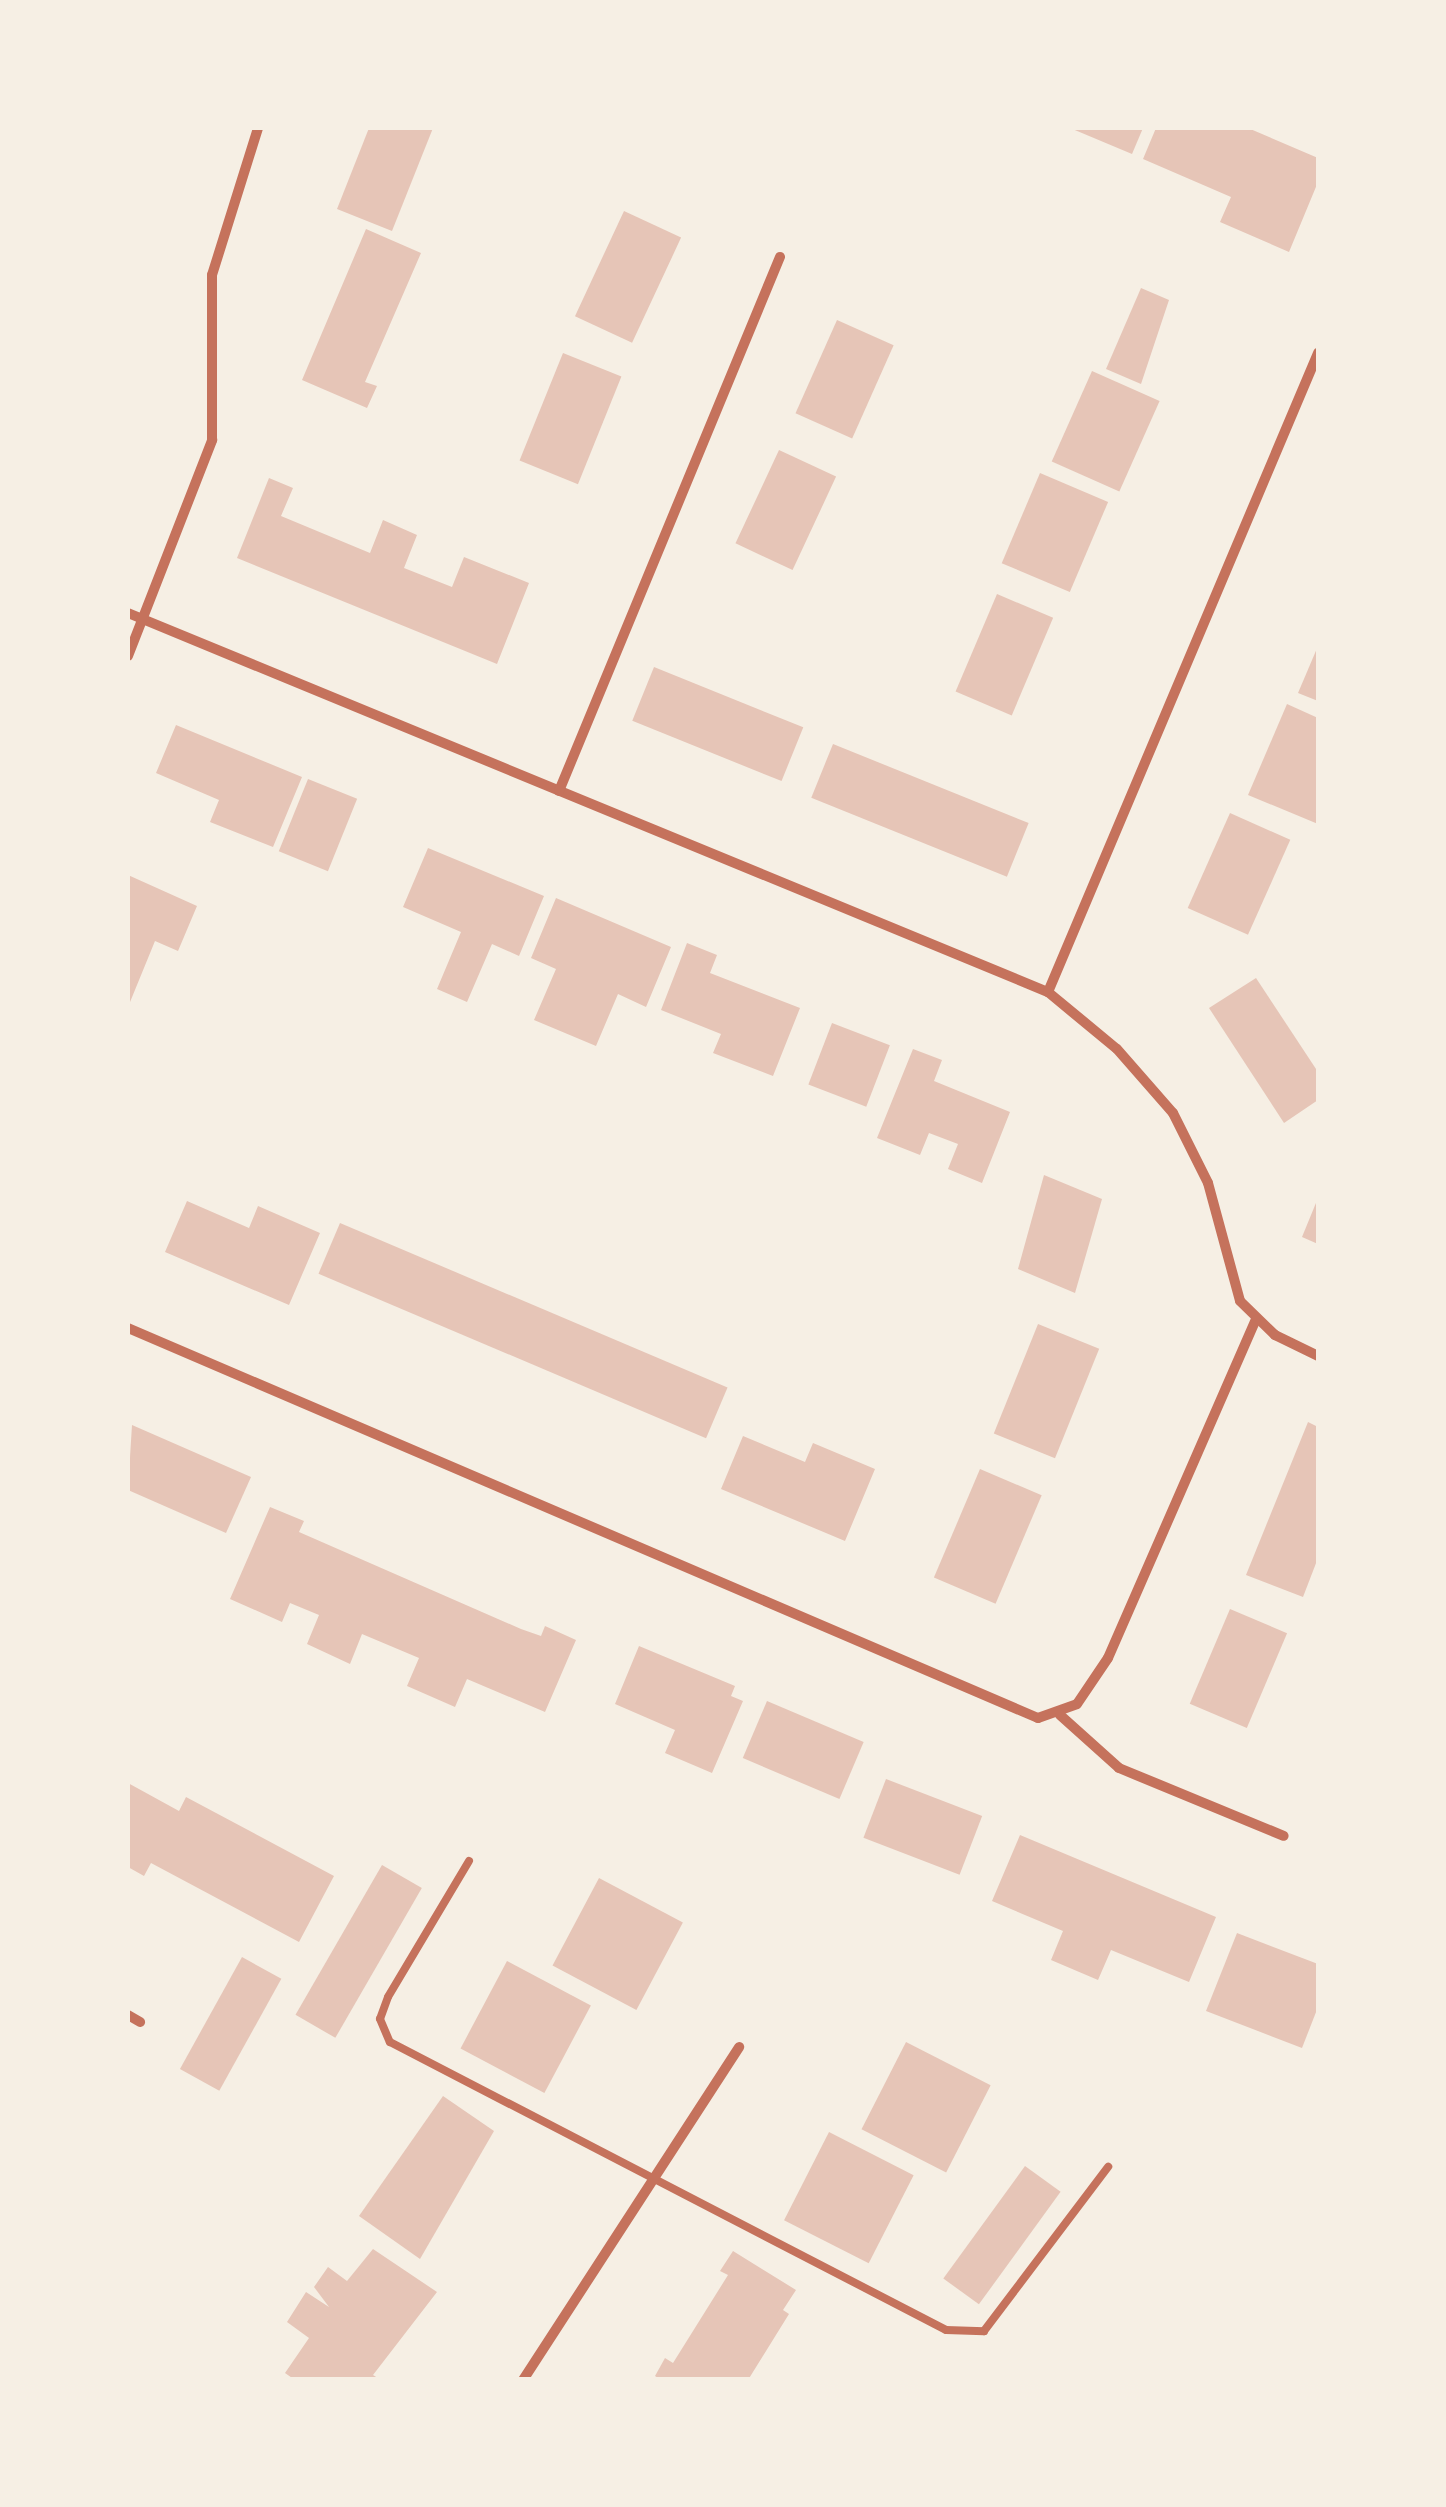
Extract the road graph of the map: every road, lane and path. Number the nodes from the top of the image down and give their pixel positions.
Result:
1 (258, 128) edge
2 (780, 257) dead end
3 (1318, 353) edge
4 (128, 613) edge
5 (142, 619) junction
6 (128, 656) edge
7 (559, 791) junction
8 (1048, 992) junction
9 (1256, 1320) junction
10 (128, 1328) edge
11 (1318, 1356) edge
12 (1060, 1715) junction
13 (1284, 1836) dead end
14 (469, 1861) dead end
15 (128, 2015) edge
16 (140, 2022) dead end
17 (739, 2047) dead end
18 (1108, 2167) dead end
19 (648, 2180) junction
20 (523, 2380) edge

1 - 5 street
2 - 7 street
3 - 8 street
4 - 5 street
5 - 6 street
5 - 7 street
7 - 8 street
8 - 9 street
9 - 11 street
9 - 12 street
10 - 12 street
12 - 13 street
14 - 19 lane
15 - 16 street
17 - 19 street
18 - 19 lane
19 - 20 street

